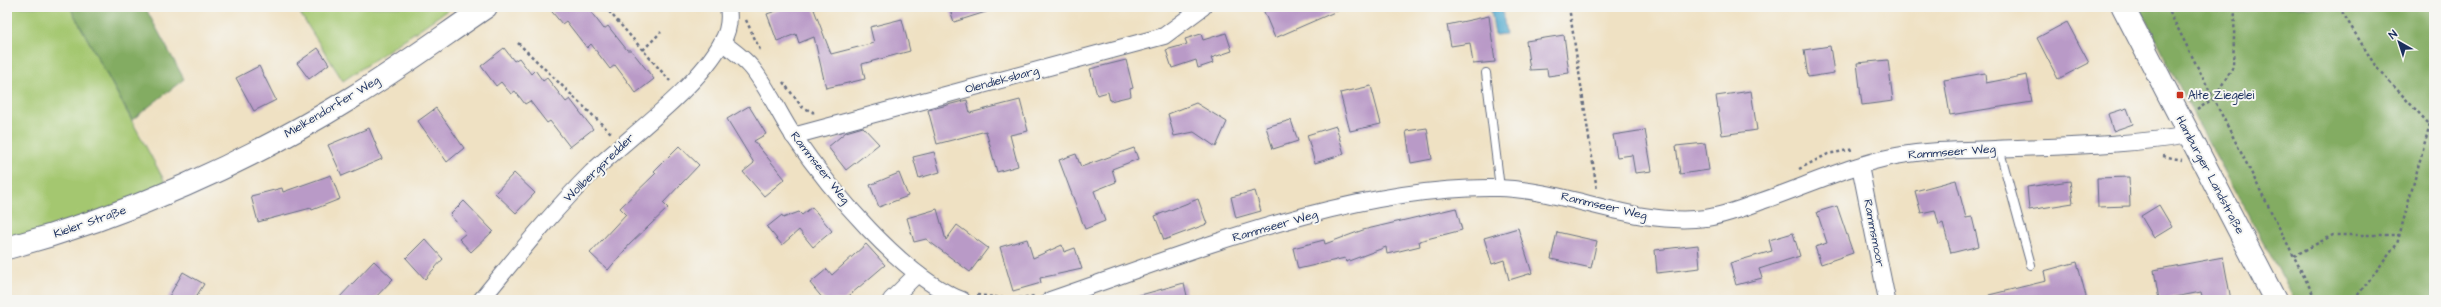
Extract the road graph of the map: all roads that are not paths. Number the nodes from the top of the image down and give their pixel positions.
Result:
1 (486, 7) edge
2 (728, 7) edge
3 (1202, 7) edge
4 (2124, 7) edge
5 (722, 42) junction
6 (1486, 73) dead end
7 (2189, 135) junction
8 (794, 136) junction
9 (1999, 148) junction
10 (1860, 166) junction
11 (1500, 188) junction
12 (170, 190) joint
13 (7, 248) edge
14 (2032, 265) dead end
15 (917, 274) junction
16 (481, 300) edge
17 (891, 300) edge
18 (962, 300) edge
19 (1050, 300) edge
20 (1887, 300) edge
21 (2275, 300) edge

1 - 12 street, Mielkendorfer Weg
2 - 5 street
3 - 8 street, Olendieksbarg
4 - 7 street, Hamburger Landstraße
5 - 8 street, Rammseer Weg
5 - 16 street, Wollbergsredder
6 - 11 lane
7 - 9 street, Rammseer Weg
7 - 21 street, Hamburger Landstraße
8 - 15 street, Rammseer Weg
9 - 10 street, Rammseer Weg
9 - 14 lane
10 - 11 street, Rammseer Weg
10 - 20 street, Rammsmoor
11 - 19 street, Rammseer Weg
12 - 13 street, Kieler Straße
15 - 17 street
15 - 18 street, Rammseer Weg

